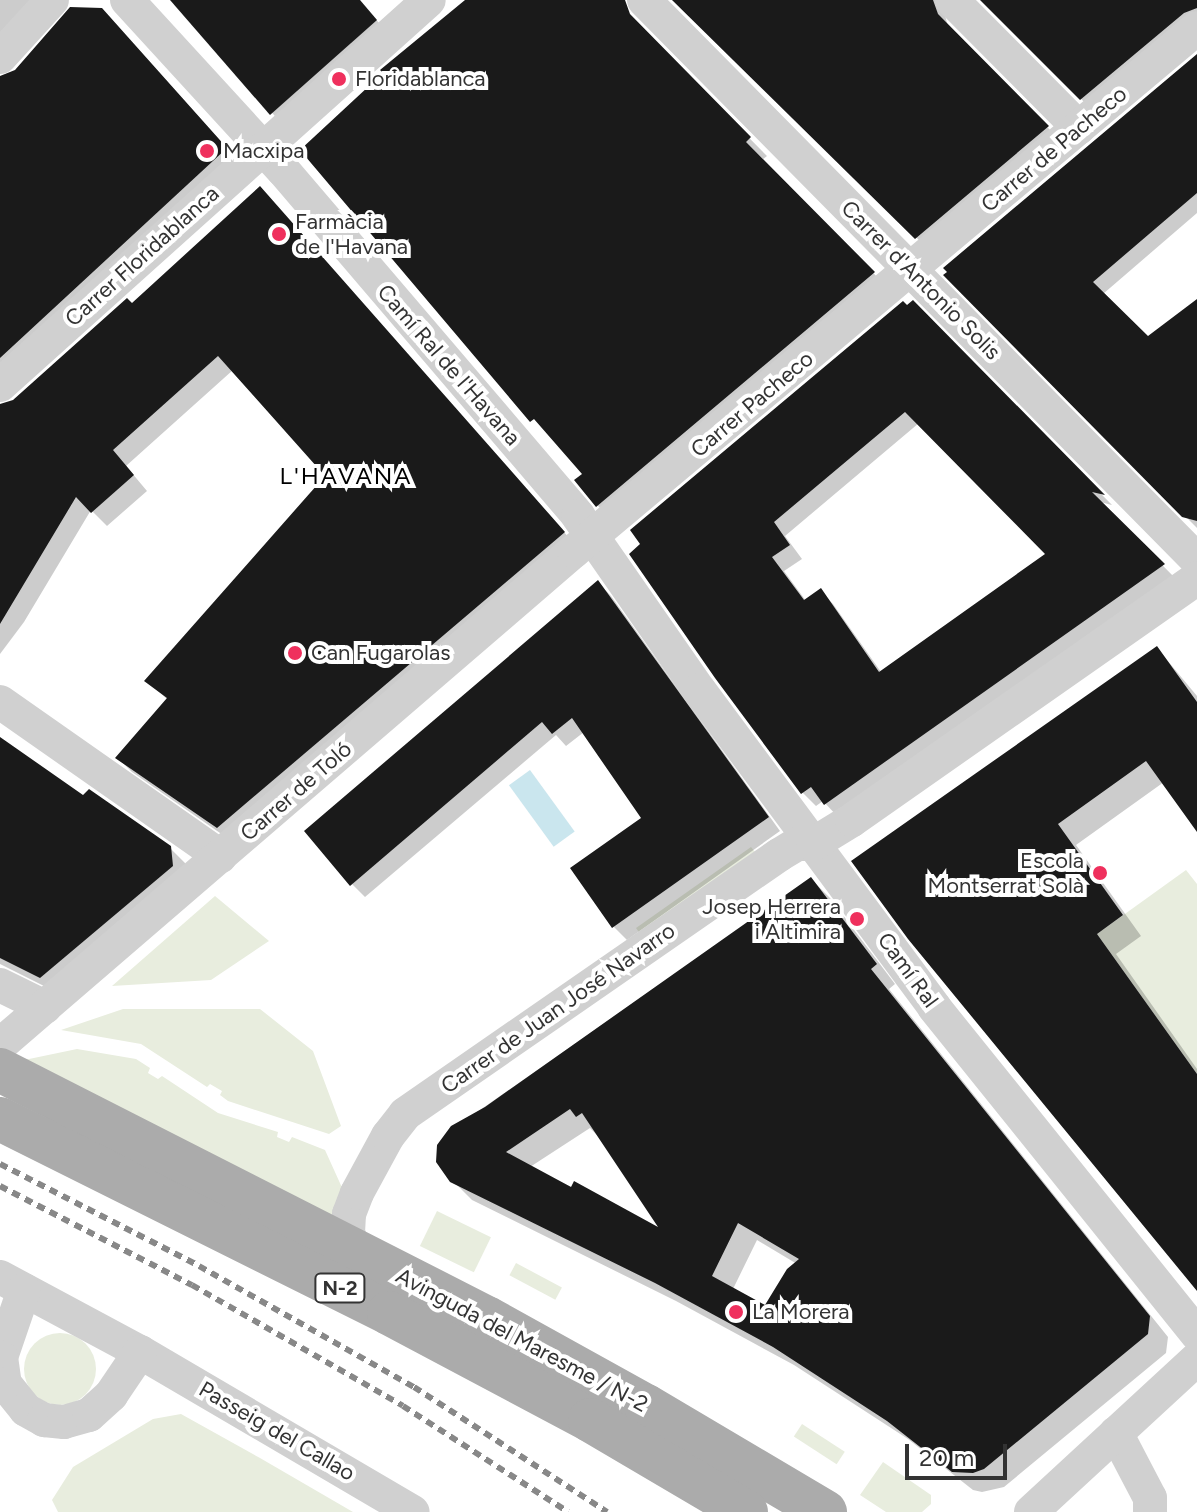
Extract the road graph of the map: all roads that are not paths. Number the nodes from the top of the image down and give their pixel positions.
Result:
1 (52, 0) edge
2 (127, 0) edge
3 (429, 0) edge
4 (644, 0) edge
5 (952, 0) edge
6 (1197, 28) edge
7 (0, 57) edge
8 (1079, 128) junction
9 (262, 148) junction
10 (911, 270) junction
11 (0, 385) edge
12 (586, 526) junction
13 (1197, 560) edge
14 (1197, 578) edge
15 (0, 702) edge
16 (813, 844) junction
17 (220, 856) junction
18 (0, 985) edge
19 (45, 1007) junction
20 (0, 1045) edge
21 (0, 1070) edge
22 (0, 1119) edge
23 (355, 1252) junction
24 (12, 1283) edge
25 (1197, 1334) edge
26 (140, 1352) junction
27 (1197, 1359) edge
28 (1116, 1433) junction
29 (674, 1468) junction
30 (413, 1512) edge
31 (746, 1512) edge
32 (776, 1512) edge
33 (825, 1512) edge
34 (1031, 1512) edge
35 (1150, 1512) edge

1 - 7 street
2 - 9 street, Camí Ral de l'Havana
3 - 9 street, Carrer Floridablanca
4 - 10 street, Carrer d'Antonio Solis
5 - 8 street
6 - 8 street, Carrer de Pacheco
8 - 10 street, Carrer de Pacheco
9 - 11 street, Carrer Floridablanca
9 - 12 street, Camí Ral de l'Havana
10 - 12 street, Carrer Pacheco
10 - 13 street, Carrer d'Antonio Solis
12 - 16 street, Camí Ral
12 - 17 street, Carrer de Toló
14 - 16 street, Carrer de Juan José Navarro
15 - 17 street
16 - 23 street, Carrer de Juan José Navarro
16 - 25 street, Camí Ral
17 - 19 street, Carrer de Toló
18 - 19 street
19 - 20 street, Carrer de Toló
21 - 23 main road, Avinguda del Maresme / N-2 / N-2
22 - 29 main road, Avinguda del Maresme / N-2 / N-2
23 - 33 main road, Avinguda del Maresme / N-2 / N-2
24 - 26 street, Passeig del Callao
24 - 26 street, Passeig del Callao
26 - 30 street, Passeig del Callao
27 - 28 street
28 - 34 street
28 - 35 street
29 - 31 main road, Avinguda del Maresme / N-2 / N-2
29 - 32 main road

